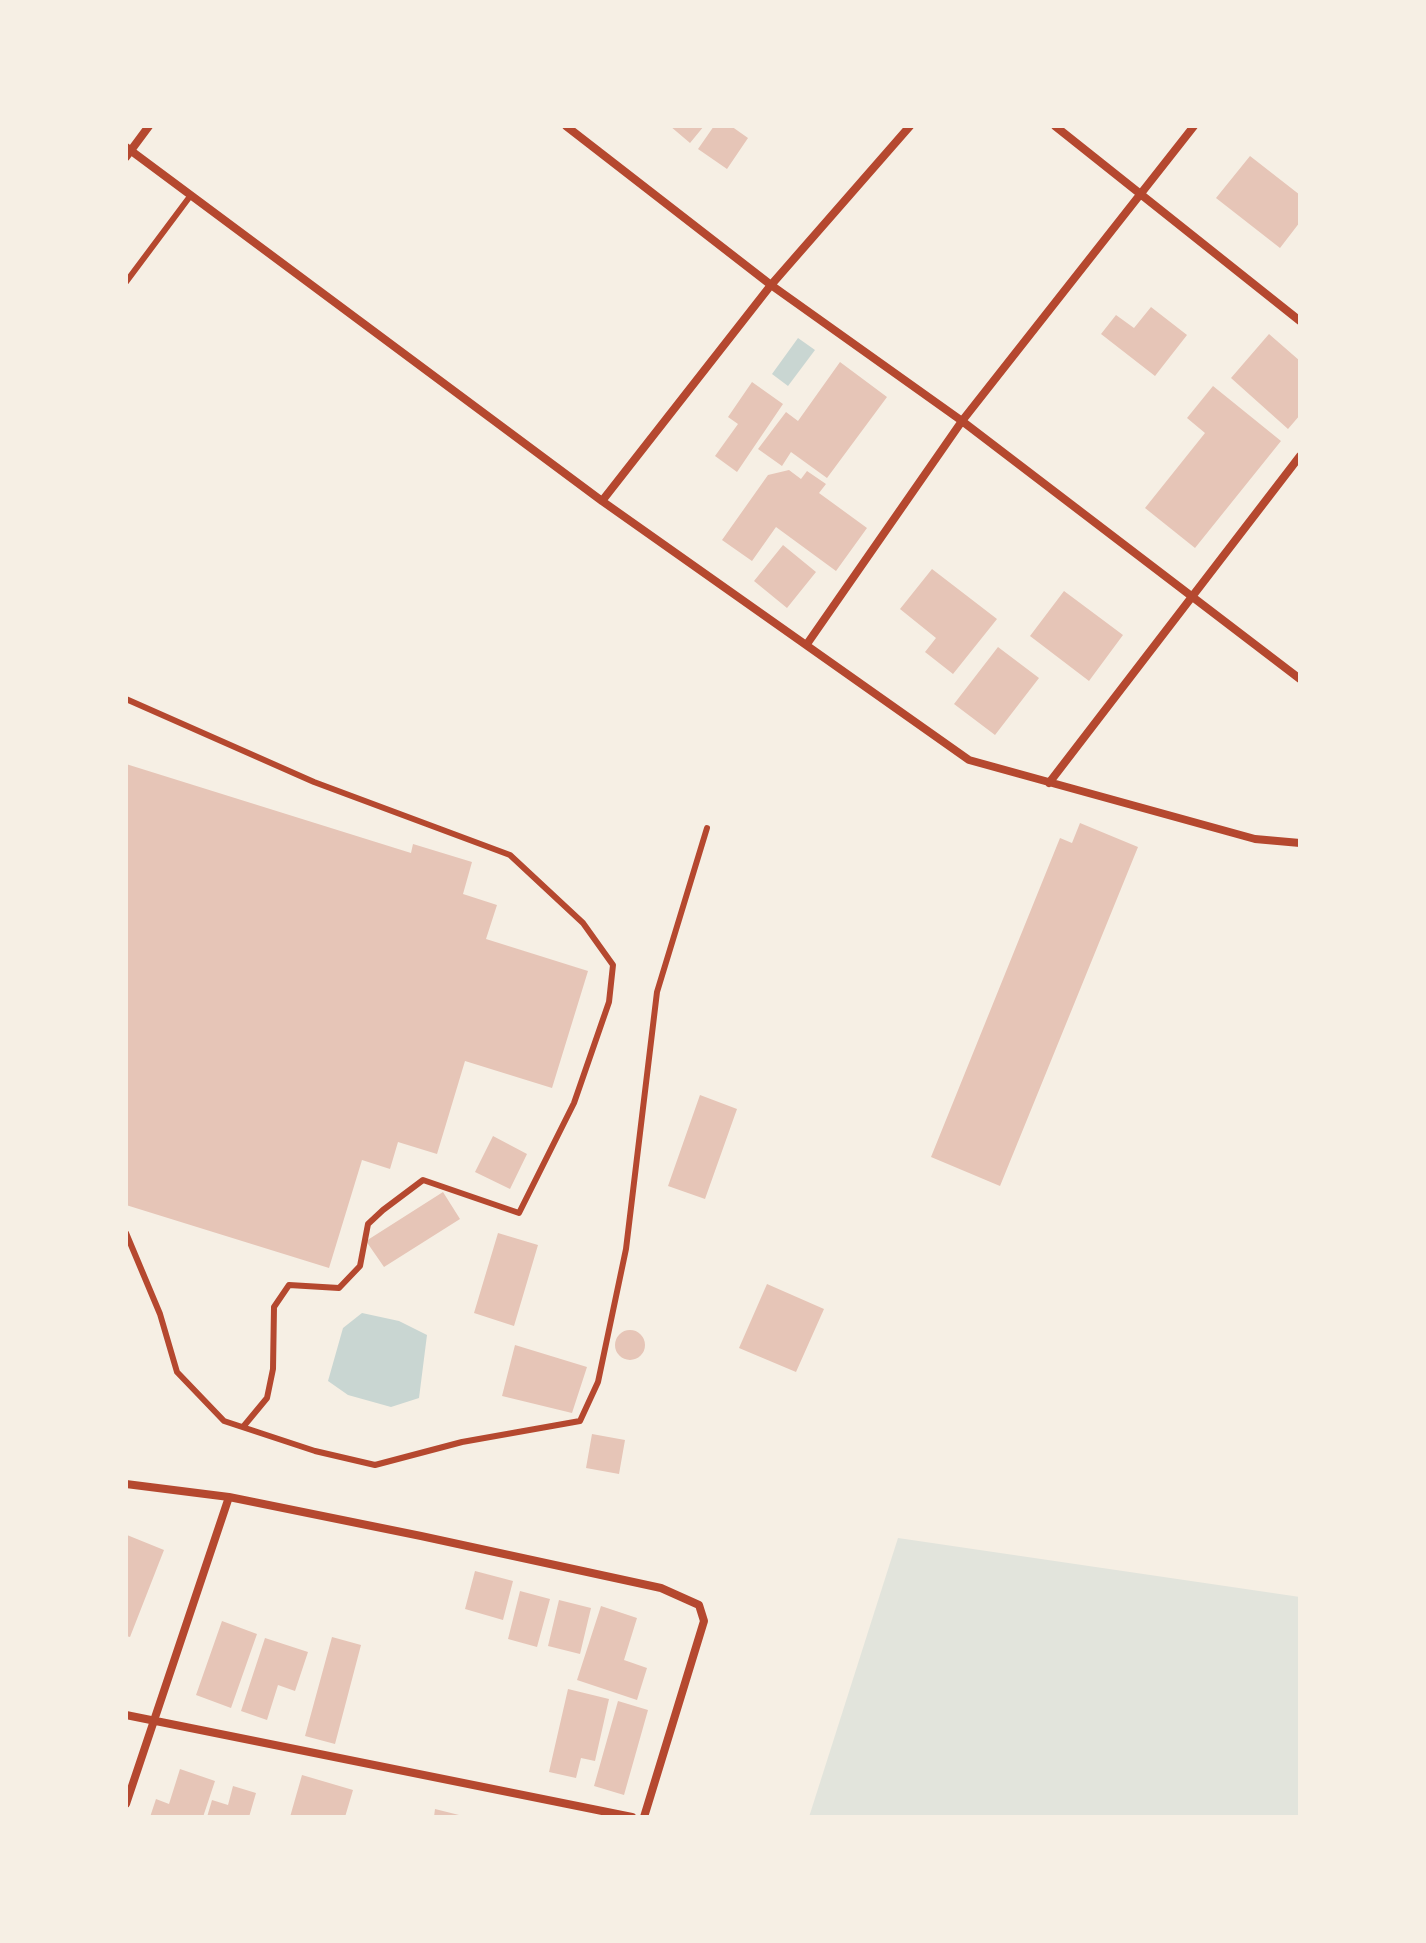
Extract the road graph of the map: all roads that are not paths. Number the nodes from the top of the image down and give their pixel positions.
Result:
1 (149, 126) edge
2 (566, 126) edge
3 (910, 126) edge
4 (1055, 126) edge
5 (1194, 126) edge
6 (128, 151) edge
7 (1139, 194) junction
8 (191, 195) junction
9 (126, 282) edge
10 (771, 285) junction
11 (1300, 321) edge
12 (962, 421) junction
13 (1300, 456) edge
14 (602, 501) junction
15 (1194, 597) junction
16 (807, 644) junction
17 (1300, 679) edge
18 (126, 699) edge
19 (1049, 783) junction
20 (707, 828) dead end
21 (1300, 843) edge
22 (126, 1233) edge
23 (243, 1427) junction
24 (126, 1484) edge
25 (229, 1497) junction
26 (126, 1715) edge
27 (155, 1719) junction
28 (126, 1804) edge
29 (632, 1817) edge
30 (644, 1817) edge

1 - 6 street
2 - 10 street
3 - 10 street
4 - 7 street
5 - 7 street
6 - 8 street
7 - 11 street
7 - 12 street
8 - 9 lane
8 - 14 street
10 - 12 street
10 - 14 street
12 - 15 street
12 - 16 street
13 - 15 street
14 - 16 street
15 - 17 street
15 - 19 street
16 - 19 street
18 - 23 lane
19 - 21 street
20 - 23 lane
22 - 23 lane
24 - 25 street
25 - 27 street
25 - 30 street
26 - 27 street
27 - 28 street
27 - 29 street

